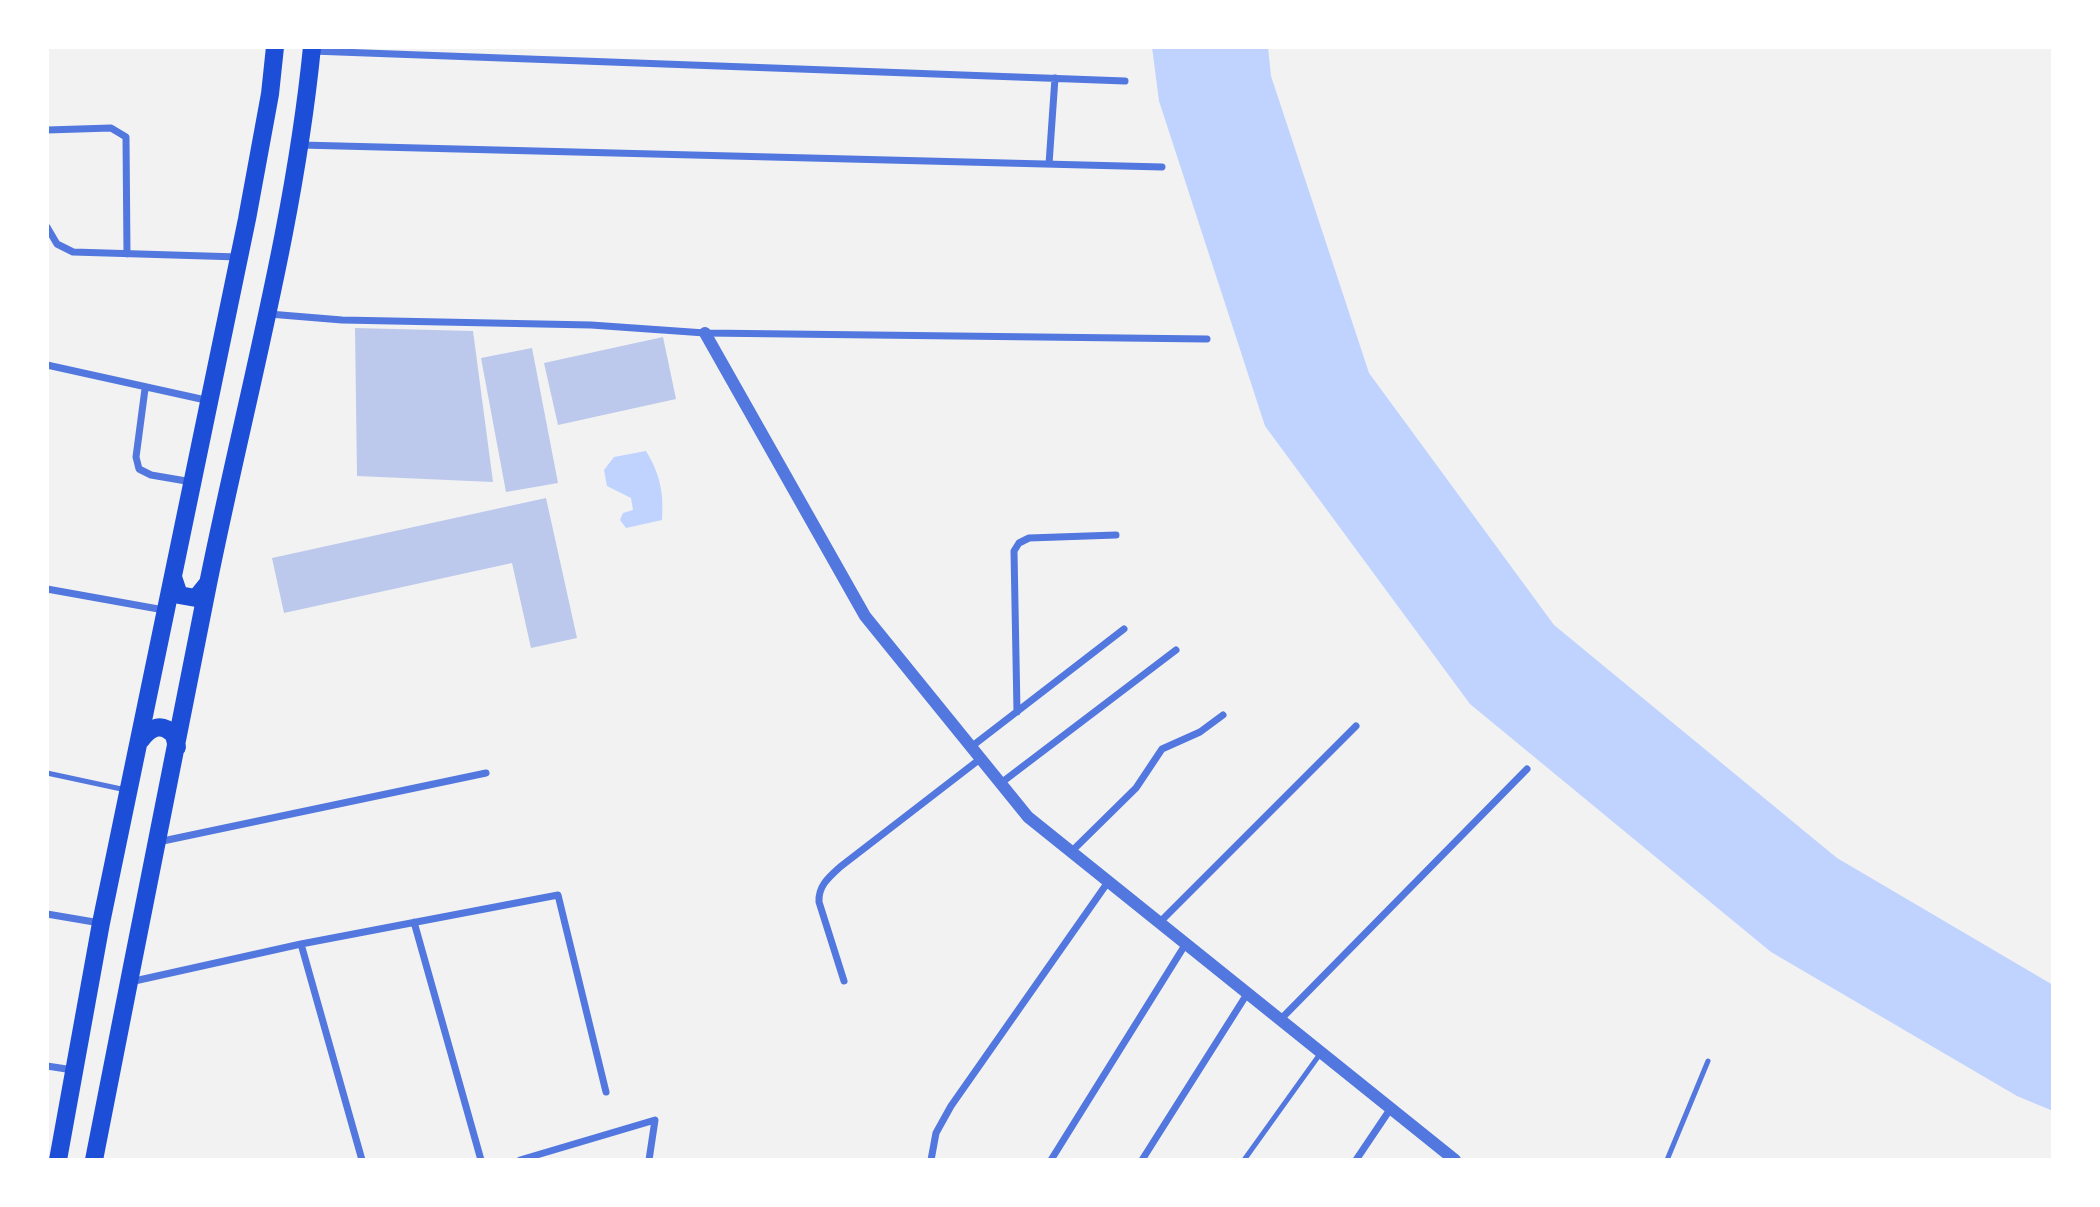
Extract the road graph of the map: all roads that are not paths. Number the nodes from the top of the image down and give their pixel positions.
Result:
1 (275, 47) edge
2 (312, 49) edge
3 (1055, 78) junction
4 (1125, 80) dead end
5 (47, 130) edge
6 (301, 145) junction
7 (1049, 164) junction
8 (1162, 167) dead end
9 (47, 227) edge
10 (127, 254) junction
11 (239, 257) junction
12 (268, 314) junction
13 (705, 333) junction
14 (1207, 339) dead end
15 (47, 365) edge
16 (145, 389) junction
17 (211, 401) junction
18 (194, 482) junction
19 (1116, 535) dead end
20 (173, 577) junction
21 (208, 583) junction
22 (47, 589) edge
23 (167, 611) junction
24 (1124, 629) dead end
25 (1176, 650) dead end
26 (1017, 712) junction
27 (1223, 715) dead end
28 (1356, 726) dead end
29 (141, 740) junction
30 (177, 747) junction
31 (971, 748) junction
32 (980, 759) junction
33 (1527, 769) dead end
34 (47, 773) edge
35 (486, 773) dead end
36 (1000, 783) junction
37 (130, 790) junction
38 (158, 842) junction
39 (1072, 852) junction
40 (1108, 882) junction
41 (47, 914) edge
42 (414, 922) junction
43 (101, 923) junction
44 (1158, 923) junction
45 (301, 944) junction
46 (1185, 945) junction
47 (844, 981) dead end
48 (130, 982) junction
49 (1247, 995) junction
50 (1280, 1021) junction
51 (1320, 1054) junction
52 (1708, 1061) dead end
53 (47, 1066) edge
54 (74, 1070) junction
55 (606, 1092) dead end
56 (1391, 1108) junction
57 (58, 1160) edge
58 (94, 1160) edge
59 (362, 1160) edge
60 (481, 1160) edge
61 (520, 1160) edge
62 (649, 1160) edge
63 (931, 1160) edge
64 (1051, 1160) edge
65 (1142, 1160) edge
66 (1244, 1160) edge
67 (1356, 1160) edge
68 (1455, 1160) edge
69 (1667, 1160) edge

1 - 11 main road
2 - 3 street
2 - 6 main road
3 - 4 street
3 - 7 street
5 - 10 street
6 - 7 street
6 - 12 main road
7 - 8 street
9 - 10 street
10 - 11 street
11 - 17 main road
12 - 13 street
12 - 21 main road
13 - 14 street
13 - 31 street
15 - 16 street
16 - 17 street
16 - 18 street
17 - 18 main road
18 - 20 main road
19 - 26 street
20 - 21 main road
20 - 23 main road
21 - 30 main road
22 - 23 street
23 - 29 main road
24 - 26 street
25 - 36 street
26 - 31 street
27 - 39 street
28 - 44 street
29 - 30 main road
29 - 37 main road
30 - 38 main road
31 - 32 street
32 - 36 street
32 - 47 street
33 - 50 street
34 - 37 lane
35 - 38 street
36 - 39 street
37 - 43 main road
38 - 48 main road
39 - 40 street
40 - 44 street
40 - 63 street
41 - 43 street
42 - 45 street
42 - 55 street
42 - 60 street
43 - 54 main road
44 - 46 street
45 - 48 street
45 - 59 street
46 - 49 street
46 - 64 street
48 - 58 main road
49 - 50 street
49 - 65 street
50 - 51 street
51 - 56 street
51 - 66 lane
52 - 69 lane
53 - 54 street
54 - 57 main road
56 - 67 street
56 - 68 street
61 - 62 street

